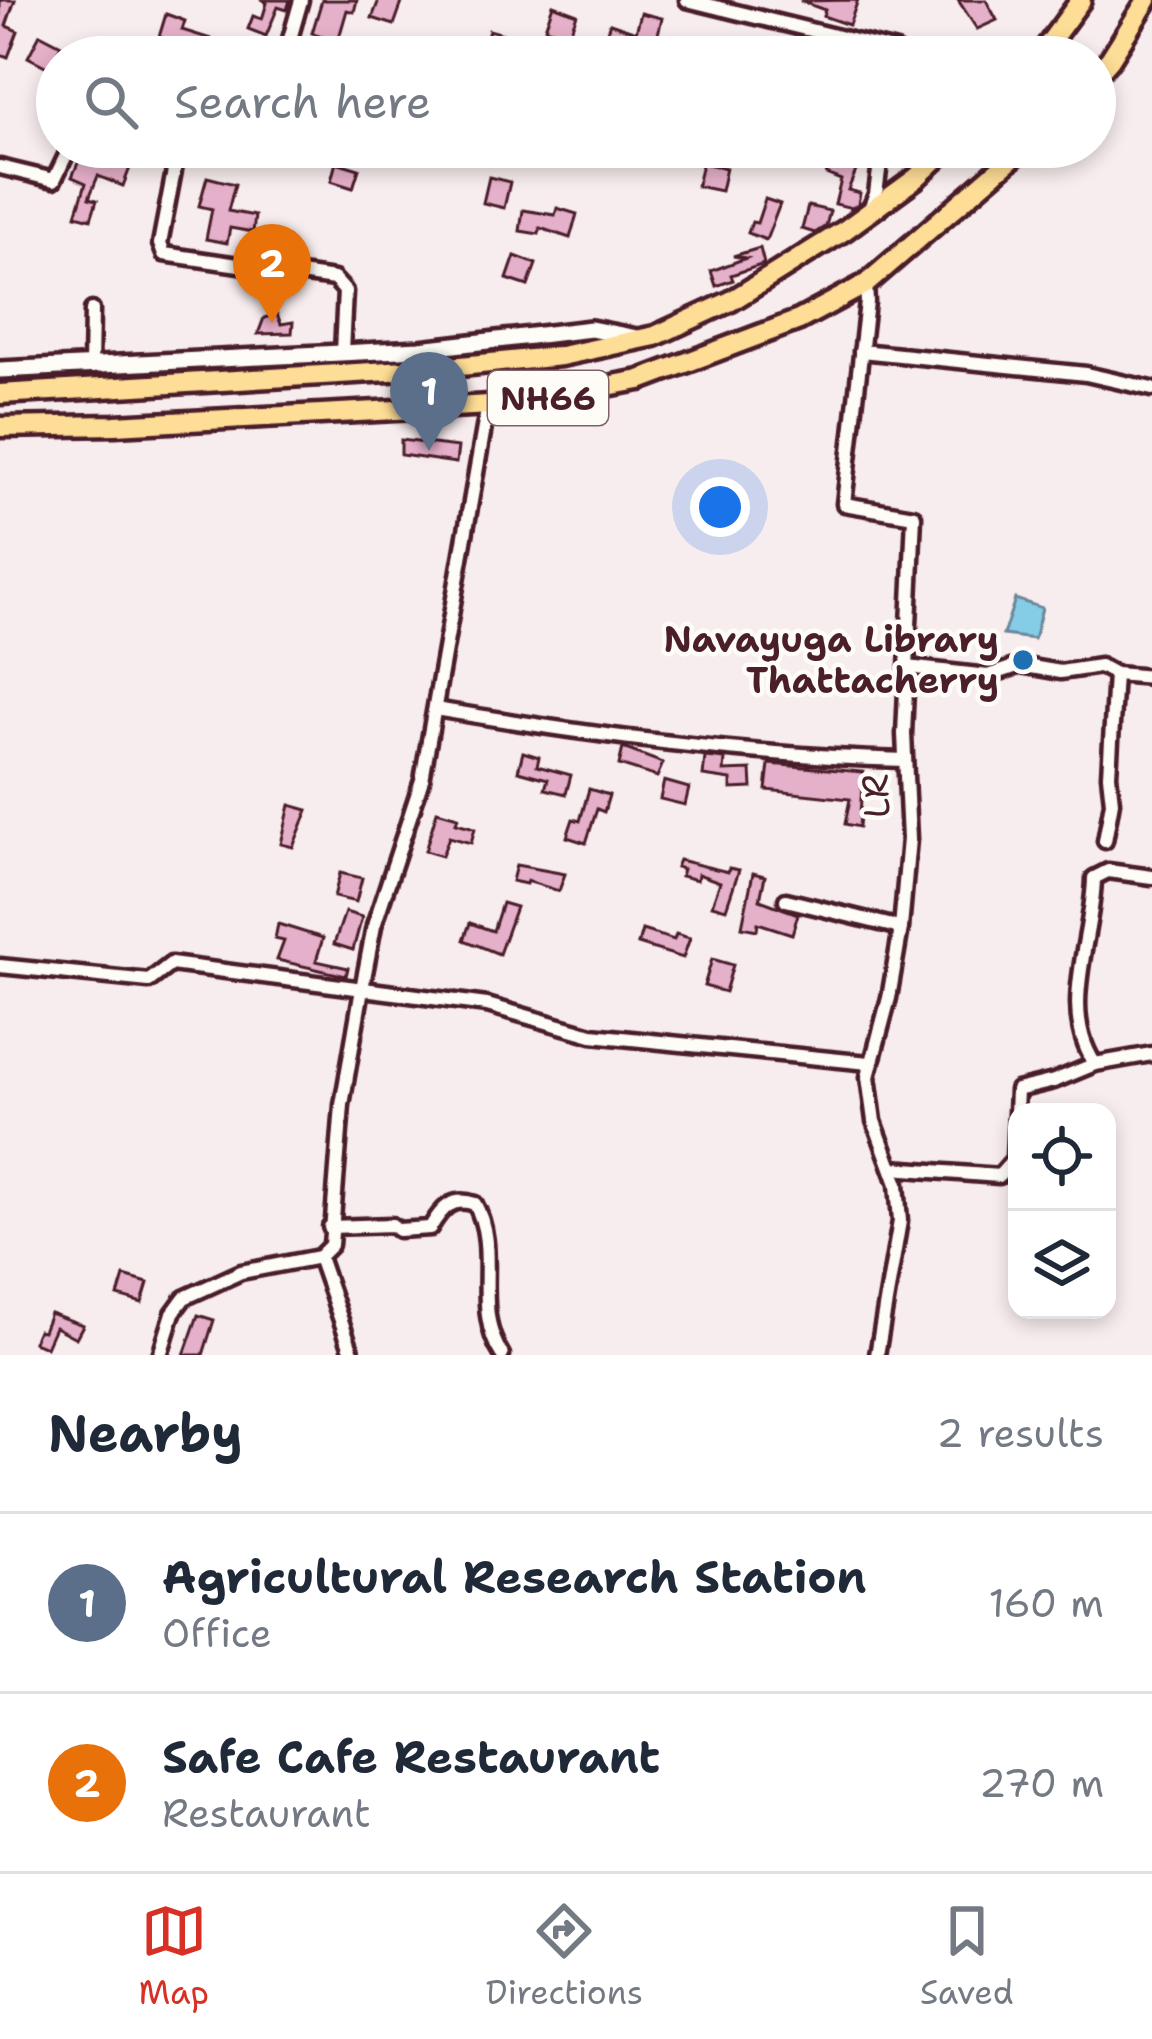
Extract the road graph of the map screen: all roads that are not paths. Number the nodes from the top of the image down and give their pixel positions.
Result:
1 (301, 0) edge
2 (687, 0) edge
3 (1081, 0) edge
4 (1147, 0) edge
5 (291, 36) edge
6 (835, 36) edge
7 (1054, 36) edge
8 (1116, 49) edge
9 (0, 166) edge
10 (60, 168) edge
11 (175, 168) edge
12 (879, 168) edge
13 (927, 168) edge
14 (1001, 168) edge
15 (867, 214) junction
16 (866, 284) junction
17 (92, 310) dead end
18 (642, 338) junction
19 (861, 351) junction
20 (342, 352) junction
21 (92, 367) junction
22 (0, 370) edge
23 (1152, 389) edge
24 (0, 394) edge
25 (488, 405) junction
26 (0, 427) edge
27 (907, 667) junction
28 (1115, 674) junction
29 (1152, 677) edge
30 (435, 709) junction
31 (904, 760) junction
32 (1105, 841) dead end
33 (1152, 877) edge
34 (786, 900) dead end
35 (901, 928) junction
36 (0, 966) edge
37 (362, 988) junction
38 (1152, 1054) edge
39 (869, 1063) junction
40 (1095, 1064) junction
41 (892, 1168) junction
42 (330, 1227) junction
43 (319, 1258) junction
44 (352, 1352) edge
45 (160, 1355) edge
46 (502, 1355) edge
47 (878, 1355) edge

1 - 5 street
2 - 6 street
3 - 7 highway
4 - 8 highway
9 - 10 street
11 - 20 street
12 - 15 street
13 - 15 highway, NH66
14 - 16 highway, NH66
15 - 18 highway, NH66
16 - 19 street, LR
16 - 25 highway, NH66
17 - 21 street
18 - 20 street
18 - 24 highway, NH66
19 - 23 street
19 - 27 street, LR
20 - 21 street
21 - 22 street
25 - 26 highway, NH66
25 - 30 street
27 - 28 street
27 - 31 street, LR
28 - 29 street
28 - 32 street
30 - 31 street
30 - 37 street
31 - 35 street, LR
33 - 40 street
34 - 35 street
35 - 39 street, LR
36 - 37 street
37 - 39 street
37 - 42 street
38 - 40 street
39 - 41 street, LR
40 - 41 street
41 - 47 street, LR
42 - 43 street
42 - 46 street
43 - 44 street
43 - 45 street

